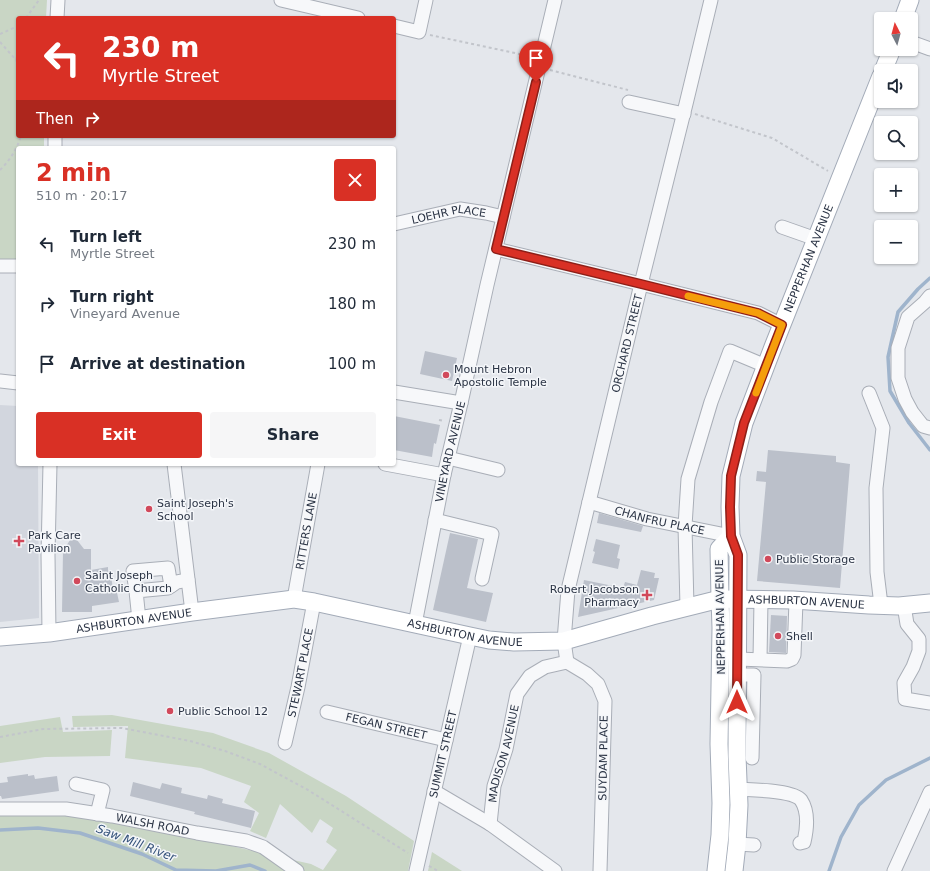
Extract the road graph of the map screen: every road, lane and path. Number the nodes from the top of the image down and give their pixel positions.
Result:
1 (39, 0) edge
2 (58, 0) edge
3 (281, 0) edge
4 (426, 0) edge
5 (555, 0) edge
6 (711, 0) edge
7 (910, 0) edge
8 (296, 2) edge
9 (906, 12) edge
10 (27, 16) edge
11 (57, 16) edge
12 (350, 16) edge
13 (396, 26) edge
14 (16, 27) edge
15 (419, 32) junction
16 (0, 34) edge
17 (0, 42) edge
18 (918, 45) edge
19 (930, 49) edge
20 (16, 60) edge
21 (541, 63) junction
22 (620, 88) dead end
23 (874, 93) edge
24 (629, 102) dead end
25 (684, 112) junction
26 (16, 149) edge
27 (0, 170) edge
28 (840, 178) junction
29 (503, 217) junction
30 (396, 224) edge
31 (782, 227) dead end
32 (816, 239) junction
33 (496, 249) junction
34 (0, 266) edge
35 (16, 266) edge
36 (641, 284) junction
37 (930, 296) edge
38 (782, 325) junction
39 (766, 366) junction
40 (0, 381) edge
41 (16, 383) edge
42 (396, 392) edge
43 (869, 393) dead end
44 (461, 403) junction
45 (439, 420) dead end
46 (444, 421) dead end
47 (930, 428) edge
48 (448, 458) junction
49 (50, 466) edge
50 (174, 466) edge
51 (318, 466) edge
52 (396, 466) edge
53 (498, 470) dead end
54 (444, 475) junction
55 (589, 502) junction
56 (435, 520) junction
57 (685, 526) junction
58 (731, 536) junction
59 (482, 579) dead end
60 (188, 580) junction
61 (171, 586) junction
62 (136, 591) junction
63 (294, 599) junction
64 (720, 599) junction
65 (737, 600) junction
66 (761, 600) junction
67 (796, 601) junction
68 (314, 602) junction
69 (929, 603) edge
70 (881, 605) junction
71 (904, 605) junction
72 (686, 608) junction
73 (192, 612) junction
74 (139, 620) junction
75 (416, 624) junction
76 (738, 628) junction
77 (760, 628) junction
78 (49, 633) junction
79 (470, 636) junction
80 (0, 637) edge
81 (564, 642) junction
82 (760, 659) junction
83 (567, 662) junction
84 (738, 667) junction
85 (930, 703) edge
86 (327, 712) dead end
87 (0, 737) edge
88 (446, 740) junction
89 (285, 742) dead end
90 (752, 758) dead end
91 (76, 784) dead end
92 (738, 789) junction
93 (434, 791) junction
94 (930, 792) edge
95 (0, 809) edge
96 (97, 814) junction
97 (490, 824) junction
98 (800, 843) dead end
99 (411, 855) dead end
100 (297, 871) edge
101 (416, 871) edge
102 (555, 871) edge
103 (600, 871) edge
104 (716, 871) edge
105 (734, 871) edge
106 (894, 871) edge

1 - 10 path
2 - 11 street
3 - 8 street
4 - 15 street
5 - 21 street, VINEYARD AVENUE
6 - 25 street, ORCHARD STREET
7 - 9 main road
8 - 12 street
13 - 15 street
14 - 16 path
15 - 21 path
17 - 20 path
18 - 19 street
21 - 22 path
21 - 29 street, VINEYARD AVENUE
23 - 28 main road, NEPPERHAN AVENUE
24 - 25 street
25 - 28 path
25 - 36 street, ORCHARD STREET
26 - 27 path
28 - 32 main road, NEPPERHAN AVENUE
29 - 30 street, LOEHR PLACE
29 - 33 street, VINEYARD AVENUE
31 - 32 street
32 - 38 main road, NEPPERHAN AVENUE
33 - 36 street
33 - 44 street, VINEYARD AVENUE
34 - 35 street
36 - 38 street
36 - 55 street, ORCHARD STREET
37 - 47 street
38 - 39 main road, NEPPERHAN AVENUE
39 - 57 street
39 - 58 main road, NEPPERHAN AVENUE
40 - 41 street
42 - 44 street
43 - 70 street
44 - 48 street, VINEYARD AVENUE
45 - 46 path
48 - 53 street
48 - 54 street, VINEYARD AVENUE
49 - 78 street
50 - 60 street
51 - 63 street, RITTERS LANE
52 - 54 street
54 - 56 street, VINEYARD AVENUE
55 - 57 street, CHANFRU PLACE
55 - 81 street, ORCHARD STREET
56 - 59 street
56 - 75 street, VINEYARD AVENUE
57 - 58 street, CHANFRU PLACE
57 - 72 street
58 - 64 main road, NEPPERHAN AVENUE
58 - 65 main road, NEPPERHAN AVENUE
60 - 61 street
60 - 73 street
61 - 62 street
61 - 62 street
62 - 74 street
63 - 68 main road, ASHBURTON AVENUE
63 - 73 main road, ASHBURTON AVENUE
64 - 65 main road, ASHBURTON AVENUE
64 - 72 main road, ASHBURTON AVENUE
64 - 104 main road, NEPPERHAN AVENUE
65 - 66 main road, ASHBURTON AVENUE
65 - 76 main road, NEPPERHAN AVENUE
66 - 67 main road, ASHBURTON AVENUE
66 - 77 street
67 - 70 main road, ASHBURTON AVENUE
67 - 82 street
68 - 75 main road, ASHBURTON AVENUE
68 - 89 street, STEWART PLACE
69 - 71 main road, ASHBURTON AVENUE
70 - 71 main road, ASHBURTON AVENUE
71 - 85 street
72 - 81 main road, ASHBURTON AVENUE
73 - 74 main road, ASHBURTON AVENUE
74 - 78 main road, ASHBURTON AVENUE
75 - 79 main road, ASHBURTON AVENUE
76 - 77 street
76 - 84 main road, NEPPERHAN AVENUE
77 - 82 street
78 - 80 main road, ASHBURTON AVENUE
79 - 81 main road, ASHBURTON AVENUE
79 - 88 street, SUMMIT STREET
81 - 83 street
82 - 84 street
83 - 97 street, MADISON AVENUE
83 - 103 street, SUYDAM PLACE
84 - 90 street
84 - 92 main road, NEPPERHAN AVENUE
86 - 88 street, FEGAN STREET
87 - 99 path
88 - 93 street, SUMMIT STREET
91 - 96 street
92 - 98 street
92 - 105 main road, NEPPERHAN AVENUE
93 - 97 street
93 - 101 street, SUMMIT STREET
94 - 106 street
95 - 96 street, WALSH ROAD
96 - 100 street, WALSH ROAD
97 - 102 street

